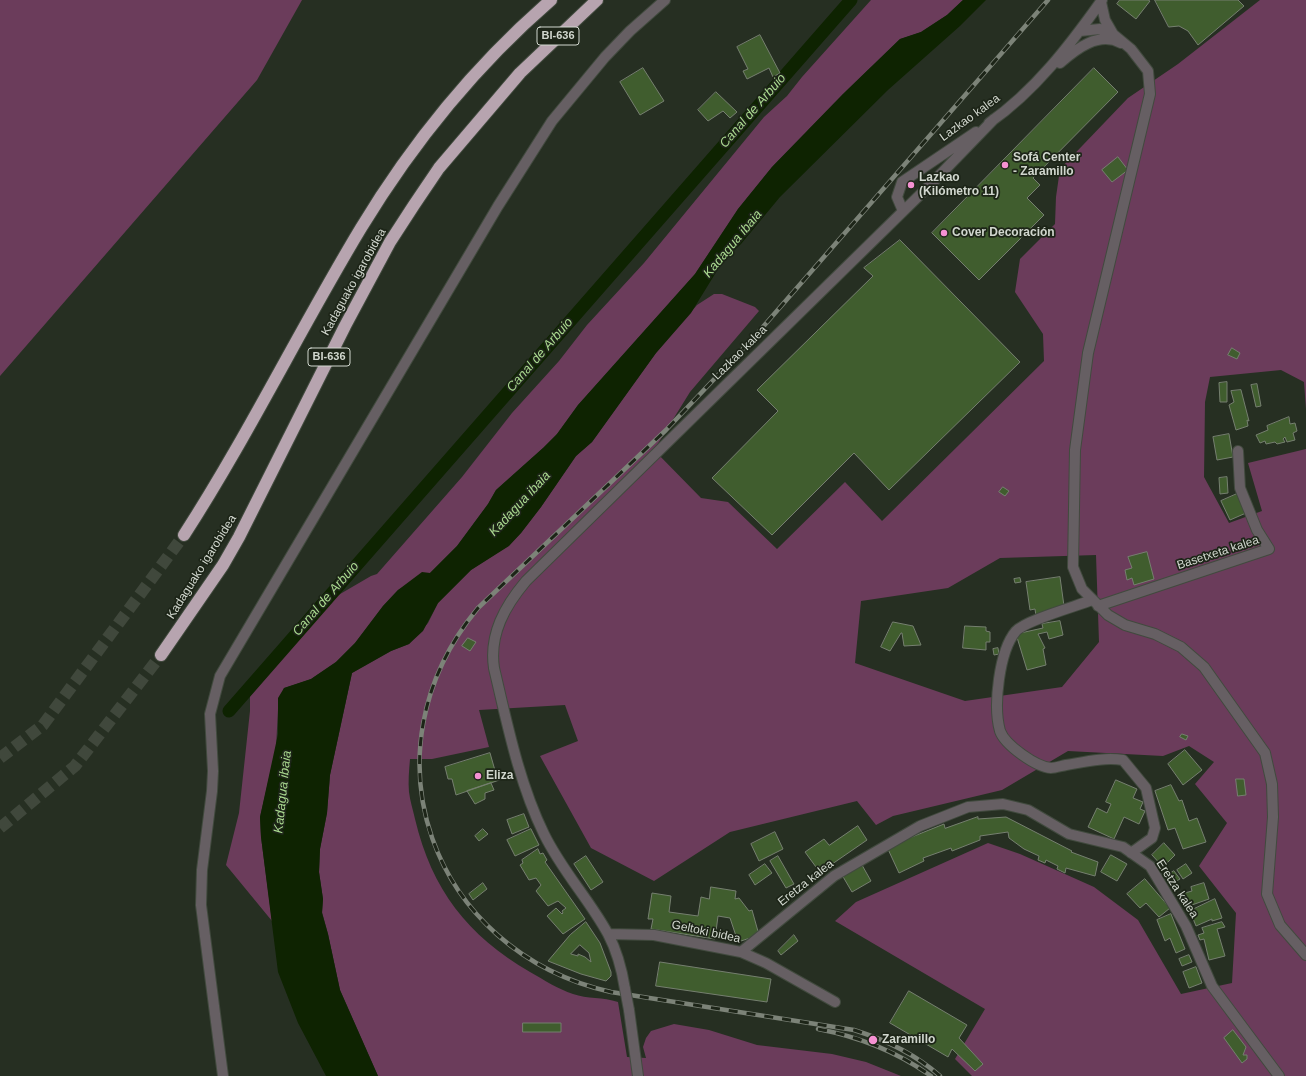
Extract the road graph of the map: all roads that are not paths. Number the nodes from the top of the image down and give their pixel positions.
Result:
1 (551, 0) edge
2 (597, 0) edge
3 (665, 0) edge
4 (1102, 1) edge
5 (1080, 31) junction
6 (1113, 34) junction
7 (1131, 49) junction
8 (1037, 83) junction
9 (994, 119) junction
10 (903, 211) junction
11 (1238, 451) dead end
12 (184, 535) tunnel mouth
13 (1095, 603) junction
14 (161, 655) tunnel mouth
15 (1130, 853) junction
16 (608, 934) junction
17 (741, 952) junction
18 (1306, 955) edge
19 (834, 1002) dead end
20 (223, 1076) edge
21 (638, 1076) edge
22 (1278, 1076) edge

1 - 12 highway, Kadaguako igarobidea / BI-636
2 - 14 highway, Kadaguako igarobidea / BI-636
3 - 20 street
4 - 5 street, Lazkao kalea
4 - 6 street
5 - 6 street
5 - 8 street, Lazkao kalea
6 - 7 street
7 - 8 street, Lazkao kalea
7 - 13 street
8 - 9 street, Lazkao kalea
9 - 10 street, Lazkao kalea
9 - 10 street, Lazkao kalea
10 - 16 street, Lazkao kalea
11 - 13 street, Basetxeta kalea
13 - 15 street, Basetxeta kalea
13 - 18 street
15 - 17 street, Eretza kalea
15 - 22 street, Eretza kalea
16 - 17 street, Geltoki bidea
16 - 21 street, Lazkao kalea, bridge
17 - 19 street, Geltoki bidea

